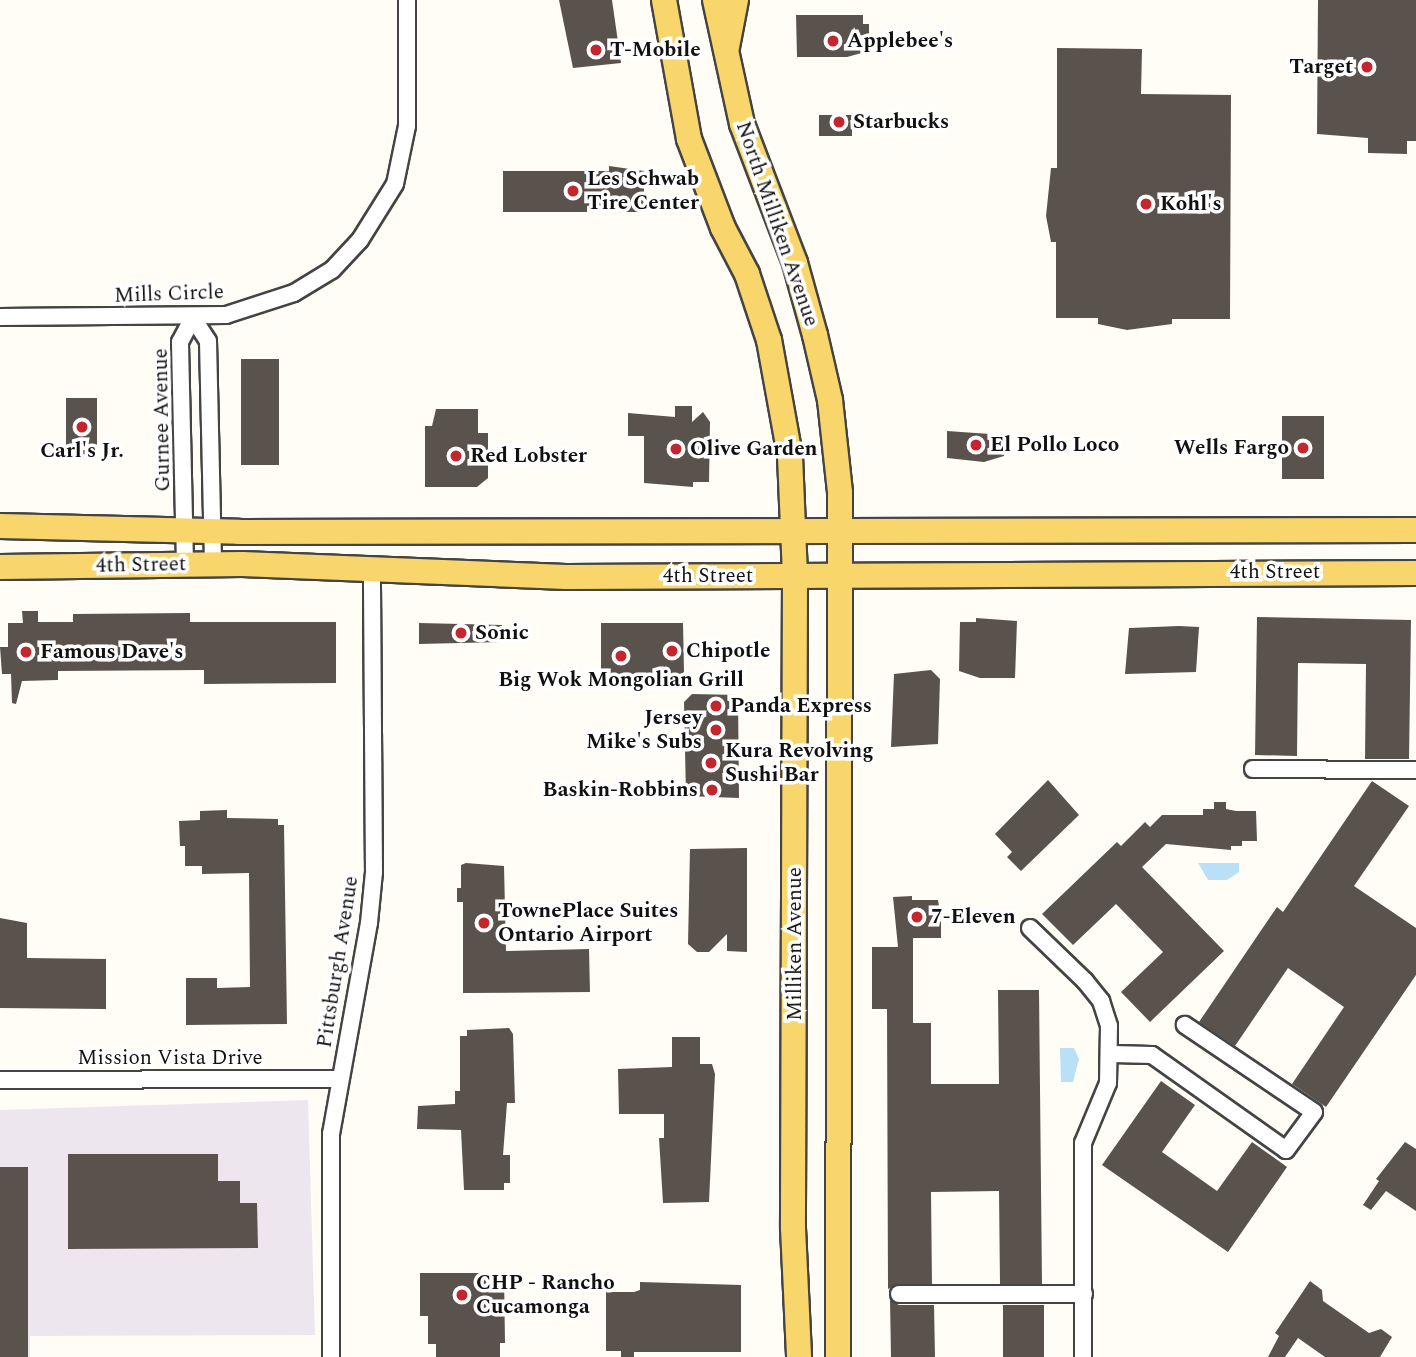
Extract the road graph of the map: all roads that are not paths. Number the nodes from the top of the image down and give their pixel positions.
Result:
1 (407, 0) edge
2 (664, 0) edge
3 (715, 0) edge
4 (736, 0) edge
5 (725, 55) junction
6 (0, 317) edge
7 (193, 318) junction
8 (0, 526) edge
9 (1416, 530) edge
10 (184, 531) junction
11 (212, 531) junction
12 (795, 531) junction
13 (839, 533) junction
14 (185, 564) junction
15 (213, 564) junction
16 (0, 567) edge
17 (372, 573) junction
18 (1416, 573) edge
19 (796, 576) junction
20 (839, 576) junction
21 (1254, 769) dead end
22 (1416, 770) edge
23 (1030, 928) dead end
24 (1185, 1025) dead end
25 (1112, 1054) junction
26 (340, 1079) junction
27 (0, 1080) edge
28 (899, 1294) dead end
29 (1084, 1294) junction
30 (331, 1357) edge
31 (799, 1357) edge
32 (838, 1357) edge
33 (1083, 1357) edge

1 - 7 street, Mills Circle
2 - 12 main road
3 - 5 main road, North Milliken Avenue
4 - 5 main road
5 - 13 main road, North Milliken Avenue
6 - 7 street, Mills Circle
7 - 10 street, Gurnee Avenue
7 - 11 street
8 - 10 main road, 4th Street
9 - 13 main road, 4th Street
10 - 11 main road, 4th Street
10 - 14 street, Gurnee Avenue
11 - 12 main road, 4th Street
11 - 15 street
12 - 13 main road, 4th Street
12 - 19 main road, Milliken Avenue
13 - 20 main road, Milliken Avenue
14 - 15 main road, 4th Street
14 - 16 main road, 4th Street
15 - 17 main road, 4th Street
17 - 19 main road, 4th Street
17 - 26 street, Pittsburgh Avenue
18 - 20 main road, 4th Street
19 - 20 main road, 4th Street
19 - 31 main road, Milliken Avenue
20 - 32 main road, Milliken Avenue
21 - 22 street
23 - 25 street
24 - 25 street
25 - 29 street
26 - 27 street, Mission Vista Drive
26 - 30 street, Pittsburgh Avenue
28 - 29 street
29 - 33 street

